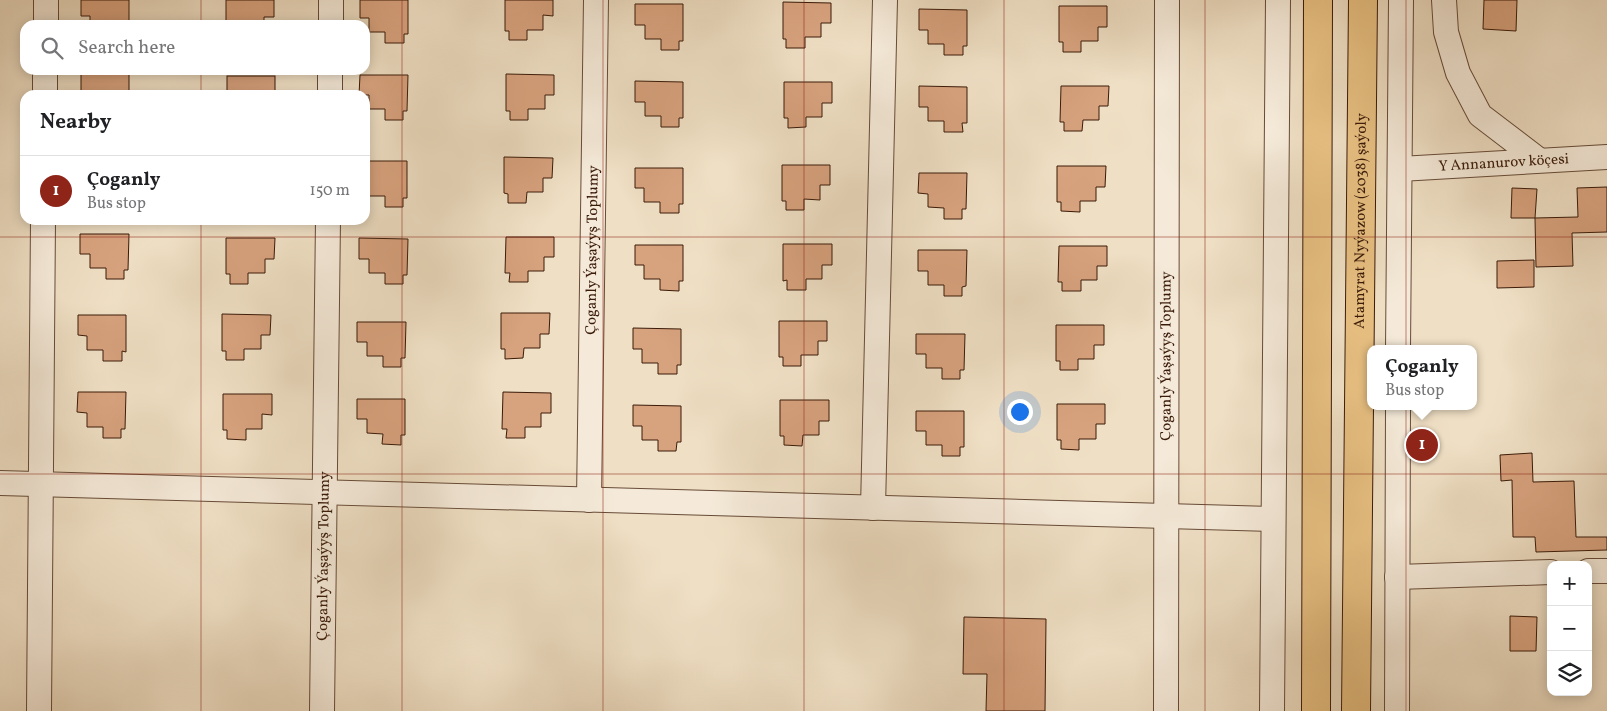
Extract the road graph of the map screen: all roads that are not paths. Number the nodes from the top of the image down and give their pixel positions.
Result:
1 (46, 0) edge
2 (332, 0) edge
3 (596, 0) edge
4 (885, 0) edge
5 (1168, 0) edge
6 (1278, 0) edge
7 (1318, 0) edge
8 (1363, 0) edge
9 (1400, 0) edge
10 (1444, 0) edge
11 (46, 20) edge
12 (331, 20) edge
13 (45, 75) edge
14 (330, 75) edge
15 (45, 90) edge
16 (330, 90) edge
17 (1607, 157) edge
18 (1539, 160) junction
19 (1400, 169) junction
20 (43, 225) edge
21 (328, 225) edge
22 (1398, 345) edge
23 (1398, 410) edge
24 (0, 483) edge
25 (40, 484) junction
26 (324, 492) junction
27 (588, 500) junction
28 (873, 508) junction
29 (1166, 516) junction
30 (1273, 519) junction
31 (1592, 571) edge
32 (1607, 571) edge
33 (1547, 572) edge
34 (1397, 577) junction
35 (39, 711) edge
36 (322, 711) edge
37 (1166, 711) edge
38 (1272, 711) edge
39 (1316, 711) edge
40 (1356, 711) edge
41 (1397, 711) edge

1 - 11 street
2 - 12 street
3 - 27 street, Çoganly Ýaşaýyş Toplumy
4 - 28 street
5 - 29 street, Çoganly Ýaşaýyş Toplumy
6 - 30 street
7 - 39 main road
8 - 40 main road, Atamyrat Nyýazow (2038) şaýoly
9 - 19 street
10 - 18 street
13 - 15 street
14 - 16 street
17 - 18 street, Y Annanurov köçesi
18 - 19 street, Y Annanurov köçesi
19 - 22 street
20 - 25 street
21 - 26 street, Çoganly Ýaşaýyş Toplumy
23 - 34 street
24 - 25 street
25 - 26 street
25 - 35 street
26 - 27 street
26 - 36 street, Çoganly Ýaşaýyş Toplumy
27 - 28 street
28 - 29 street
29 - 30 street
29 - 37 street, Çoganly Ýaşaýyş Toplumy
30 - 38 street
31 - 32 street
33 - 34 street
34 - 41 street

